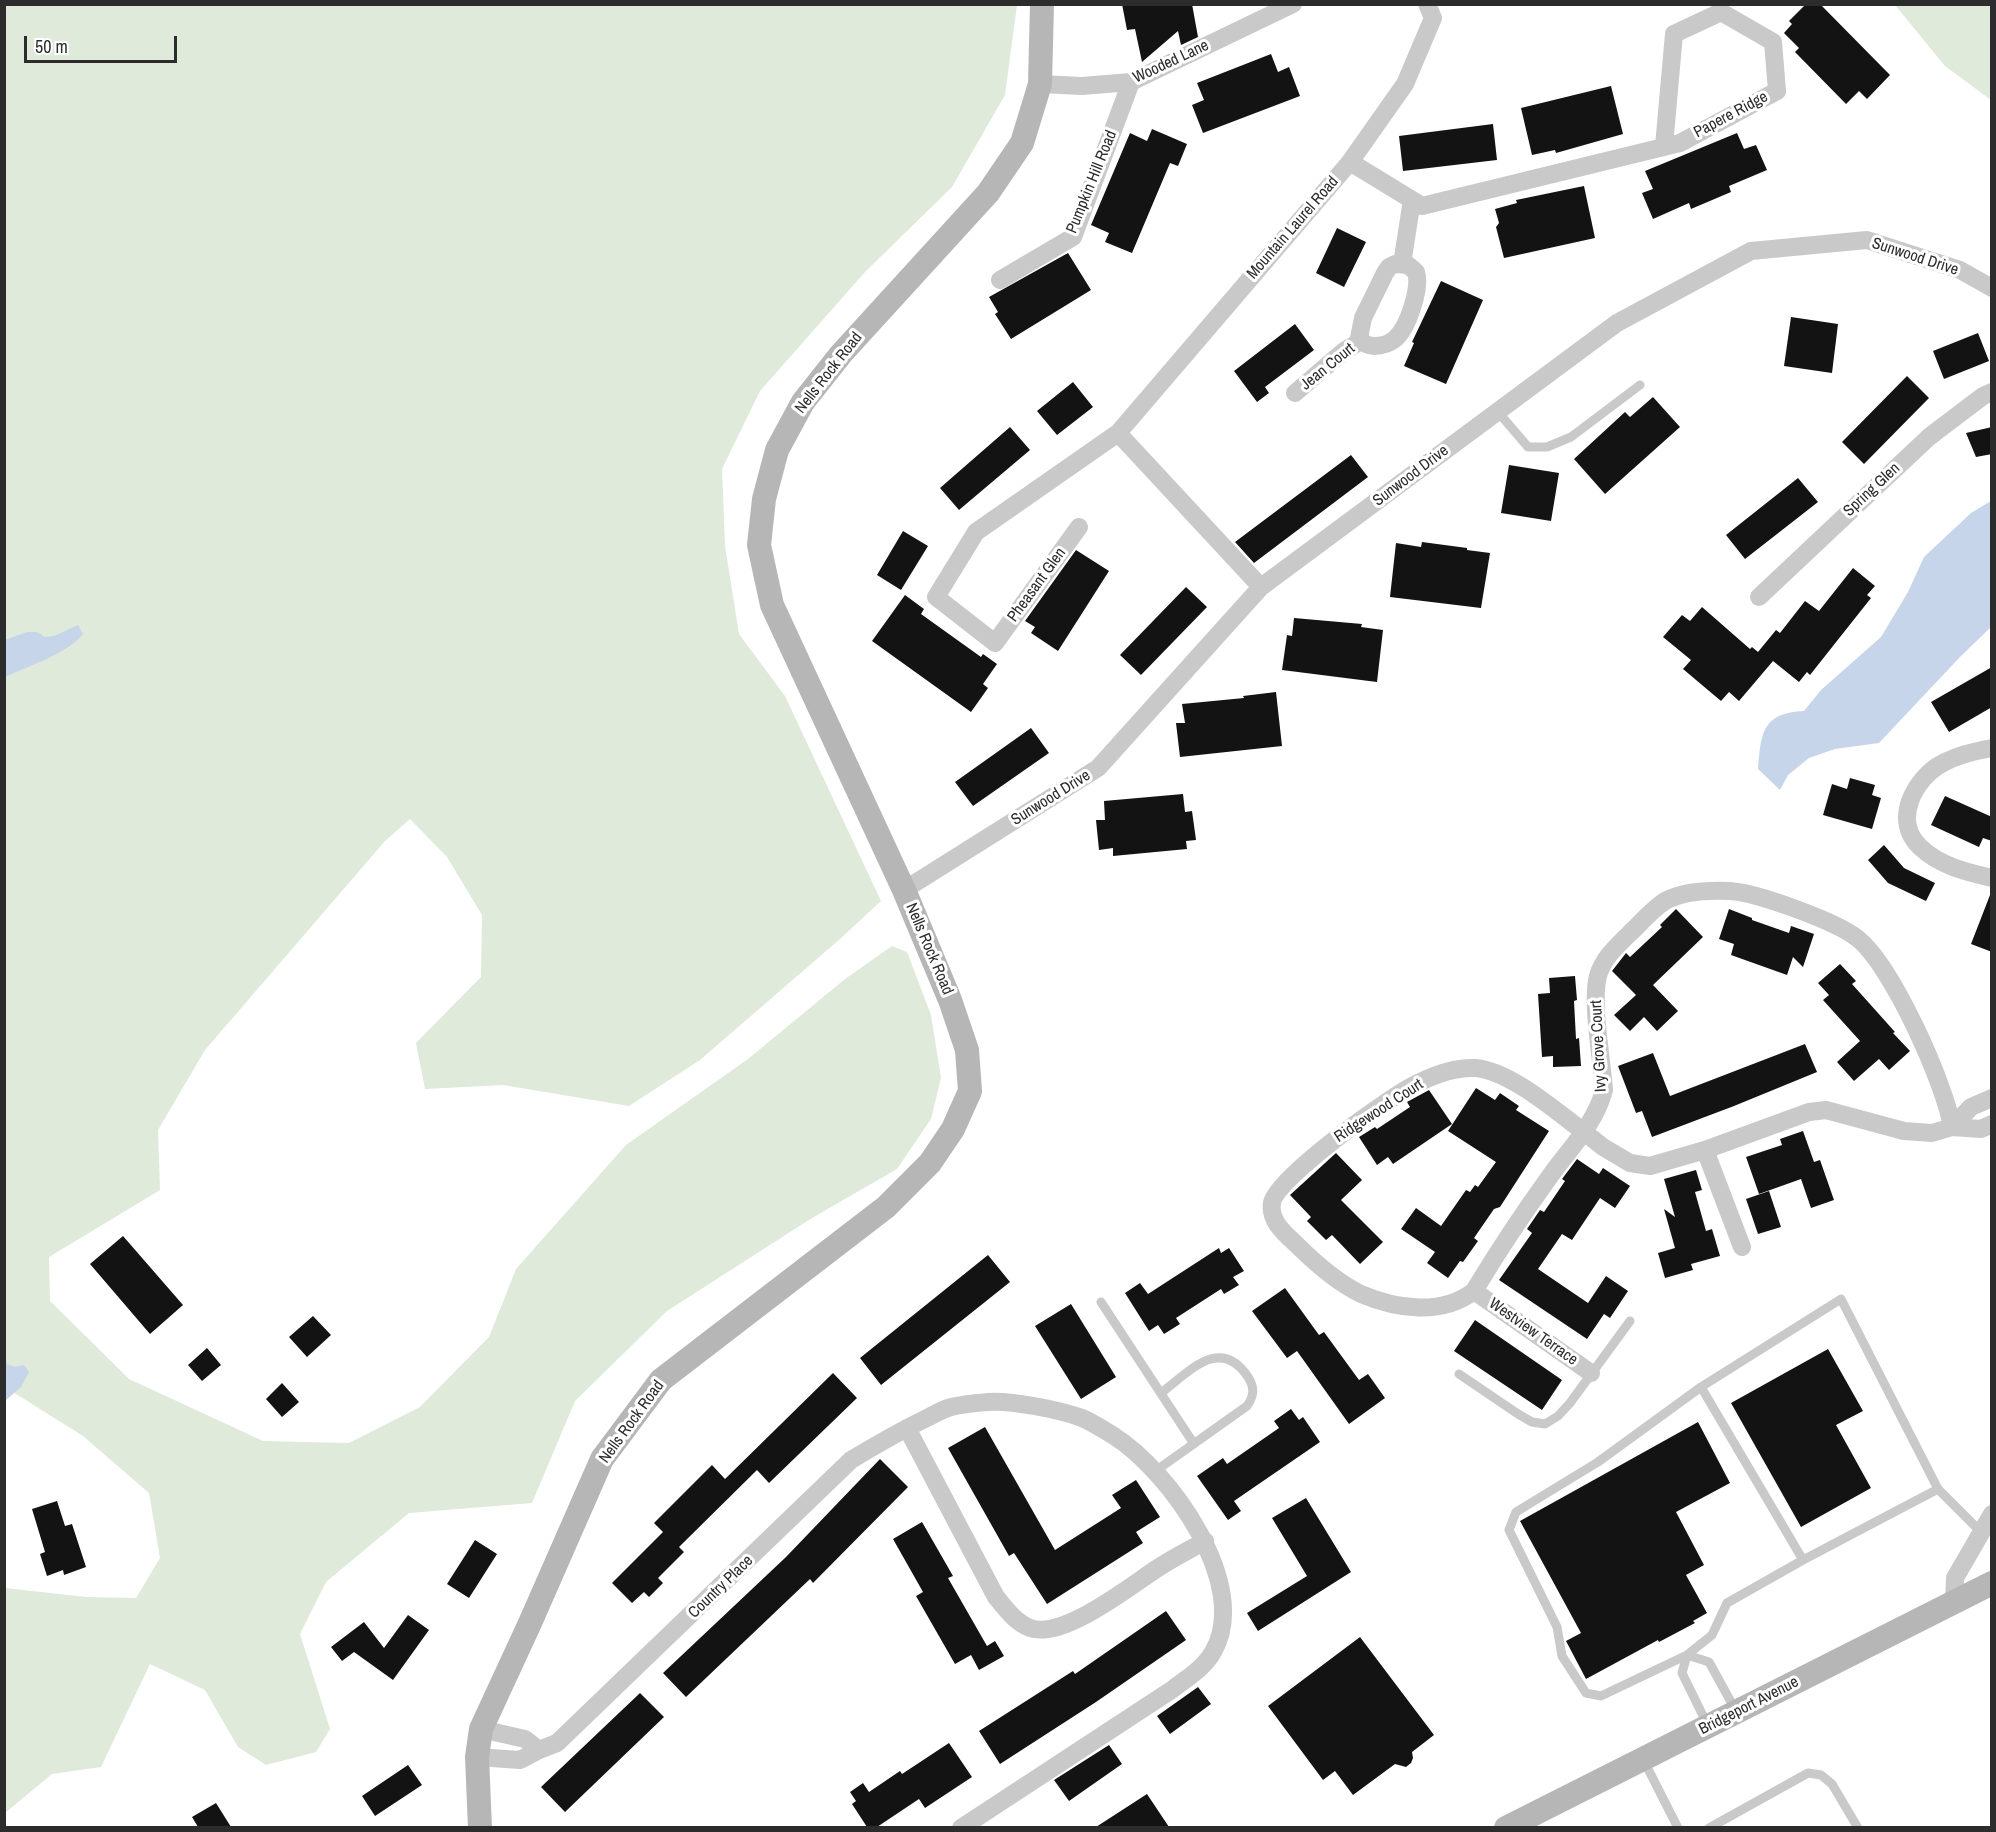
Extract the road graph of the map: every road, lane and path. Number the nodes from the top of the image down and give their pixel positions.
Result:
1 (1042, 4) edge
2 (1293, 4) edge
3 (1427, 4) edge
4 (1131, 82) junction
5 (1040, 84) junction
6 (1664, 146) junction
7 (1350, 162) junction
8 (1412, 200) junction
9 (1402, 264) junction
10 (1000, 280) dead end
11 (1992, 288) edge
12 (1361, 341) junction
13 (1640, 385) dead end
14 (1992, 392) edge
15 (1295, 393) dead end
16 (1498, 412) junction
17 (1118, 433) junction
18 (1079, 527) dead end
19 (1261, 587) junction
20 (1760, 597) dead end
21 (996, 643) joint
22 (1992, 748) edge
23 (1992, 878) edge
24 (904, 890) junction
25 (1992, 1098) edge
26 (1992, 1124) edge
27 (1952, 1127) junction
28 (1584, 1132) junction
29 (1705, 1150) junction
30 (1742, 1247) dead end
31 (1474, 1291) junction
32 (1101, 1302) dead end
33 (1630, 1321) dead end
34 (1592, 1373) junction
35 (1459, 1374) dead end
36 (1701, 1387) junction
37 (1161, 1393) junction
38 (907, 1428) junction
39 (1194, 1443) junction
40 (1154, 1472) junction
41 (1938, 1489) junction
42 (1992, 1514) edge
43 (1982, 1532) junction
44 (1205, 1541) junction
45 (1803, 1560) junction
46 (1992, 1583) edge
47 (1954, 1602) junction
48 (1687, 1655) junction
49 (1736, 1711) junction
50 (1708, 1726) junction
51 (481, 1729) junction
52 (539, 1750) junction
53 (477, 1757) junction
54 (1643, 1759) junction
55 (480, 1827) edge
56 (962, 1827) edge
57 (1506, 1827) edge
58 (1678, 1827) edge
59 (1708, 1827) edge
60 (1858, 1827) edge

1 - 5 main road, Nells Rock Road
2 - 4 street, Wooded Lane
3 - 7 street, Mountain Laurel Road
4 - 5 street, Wooded Lane
4 - 10 street, Pumpkin Hill Road
5 - 24 main road, Nells Rock Road
6 - 6 street, Papere Ridge
6 - 8 street, Papere Ridge
7 - 8 street, Papere Ridge
7 - 17 street, Mountain Laurel Road
8 - 9 street
9 - 12 street, Jean Court
9 - 12 street, Jean Court
11 - 16 street, Sunwood Drive
12 - 15 street, Jean Court
13 - 16 lane
14 - 20 street, Spring Glen
16 - 19 street, Sunwood Drive
17 - 19 street
17 - 21 street, Mountain Laurel Road
18 - 21 street, Pheasant Glen
19 - 24 street, Sunwood Drive
22 - 23 street
24 - 51 main road, Nells Rock Road
25 - 27 street
26 - 27 street
27 - 28 street, Ivy Grove Court
27 - 29 street
28 - 29 street
28 - 31 street
28 - 31 street, Ridgewood Court
29 - 30 street
31 - 34 street, Westview Terrace
32 - 37 lane
33 - 34 lane
34 - 35 lane
36 - 41 lane
36 - 45 lane
36 - 48 lane
37 - 39 lane
37 - 39 lane
38 - 40 street, Country Place
38 - 44 street
38 - 52 street, Country Place
39 - 40 lane
40 - 44 street, Country Place
41 - 43 lane
41 - 45 lane
42 - 43 street
43 - 47 street
44 - 56 street, Country Place
45 - 48 lane
46 - 47 main road, Bridgeport Avenue
47 - 49 main road, Bridgeport Avenue
48 - 49 lane
48 - 50 lane
49 - 50 main road, Bridgeport Avenue
50 - 54 main road, Bridgeport Avenue
51 - 52 street
51 - 53 main road, Nells Rock Road
52 - 53 street, Country Place
53 - 55 main road, Nells Rock Road
54 - 57 main road, Bridgeport Avenue
54 - 58 lane
59 - 60 lane

